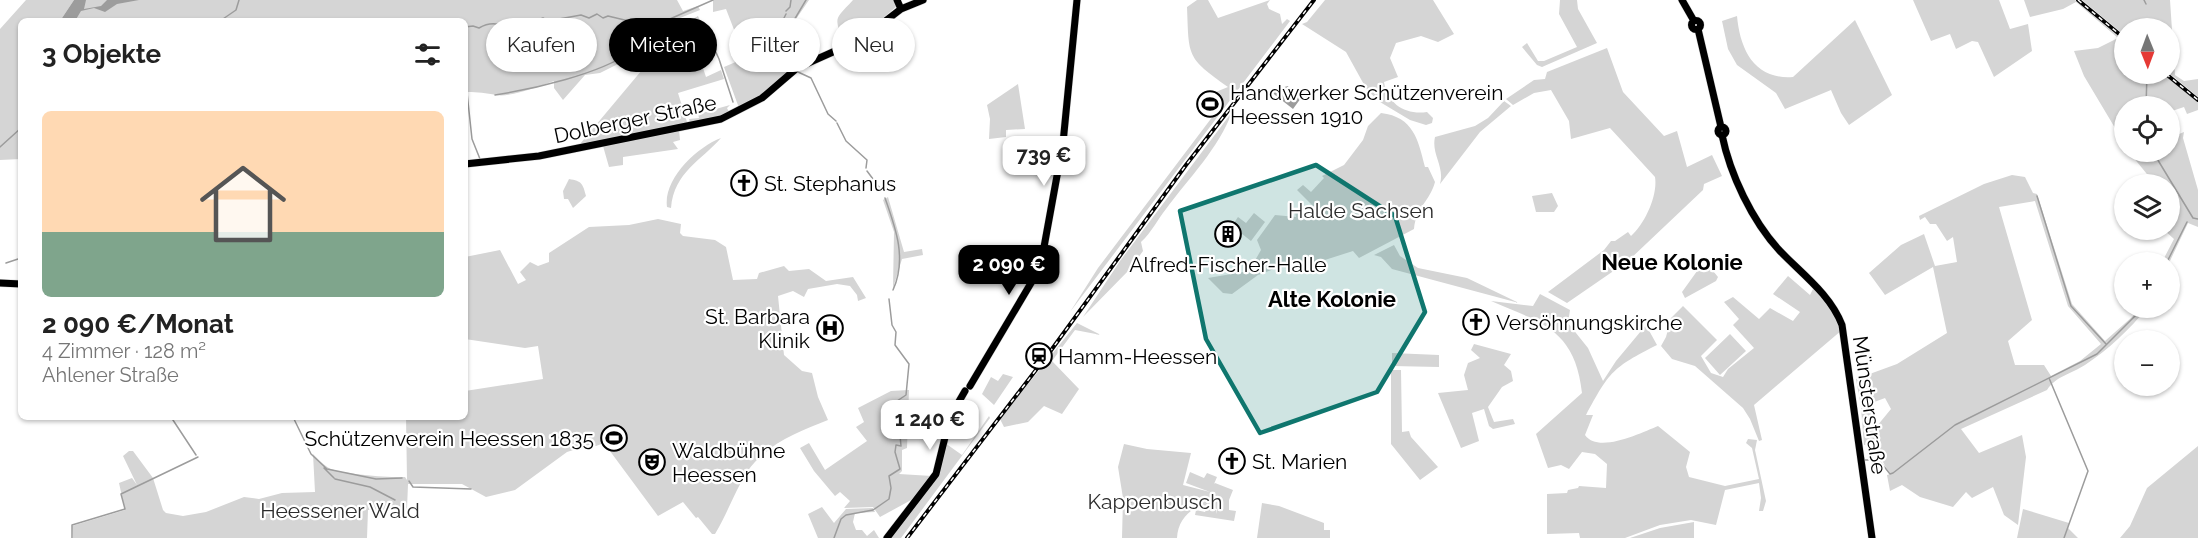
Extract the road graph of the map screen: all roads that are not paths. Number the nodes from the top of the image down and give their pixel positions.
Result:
1 (897, 0) edge
2 (923, 0) edge
3 (1077, 0) edge
4 (1682, 0) edge
5 (901, 9) junction
6 (468, 164) edge
7 (0, 283) edge
8 (18, 284) edge
9 (886, 538) edge
10 (1872, 538) edge

1 - 5 main road
2 - 5 main road, Dolberger Straße
3 - 9 main road
4 - 10 main road, Münsterstraße
5 - 6 main road, Dolberger Straße
7 - 8 main road

